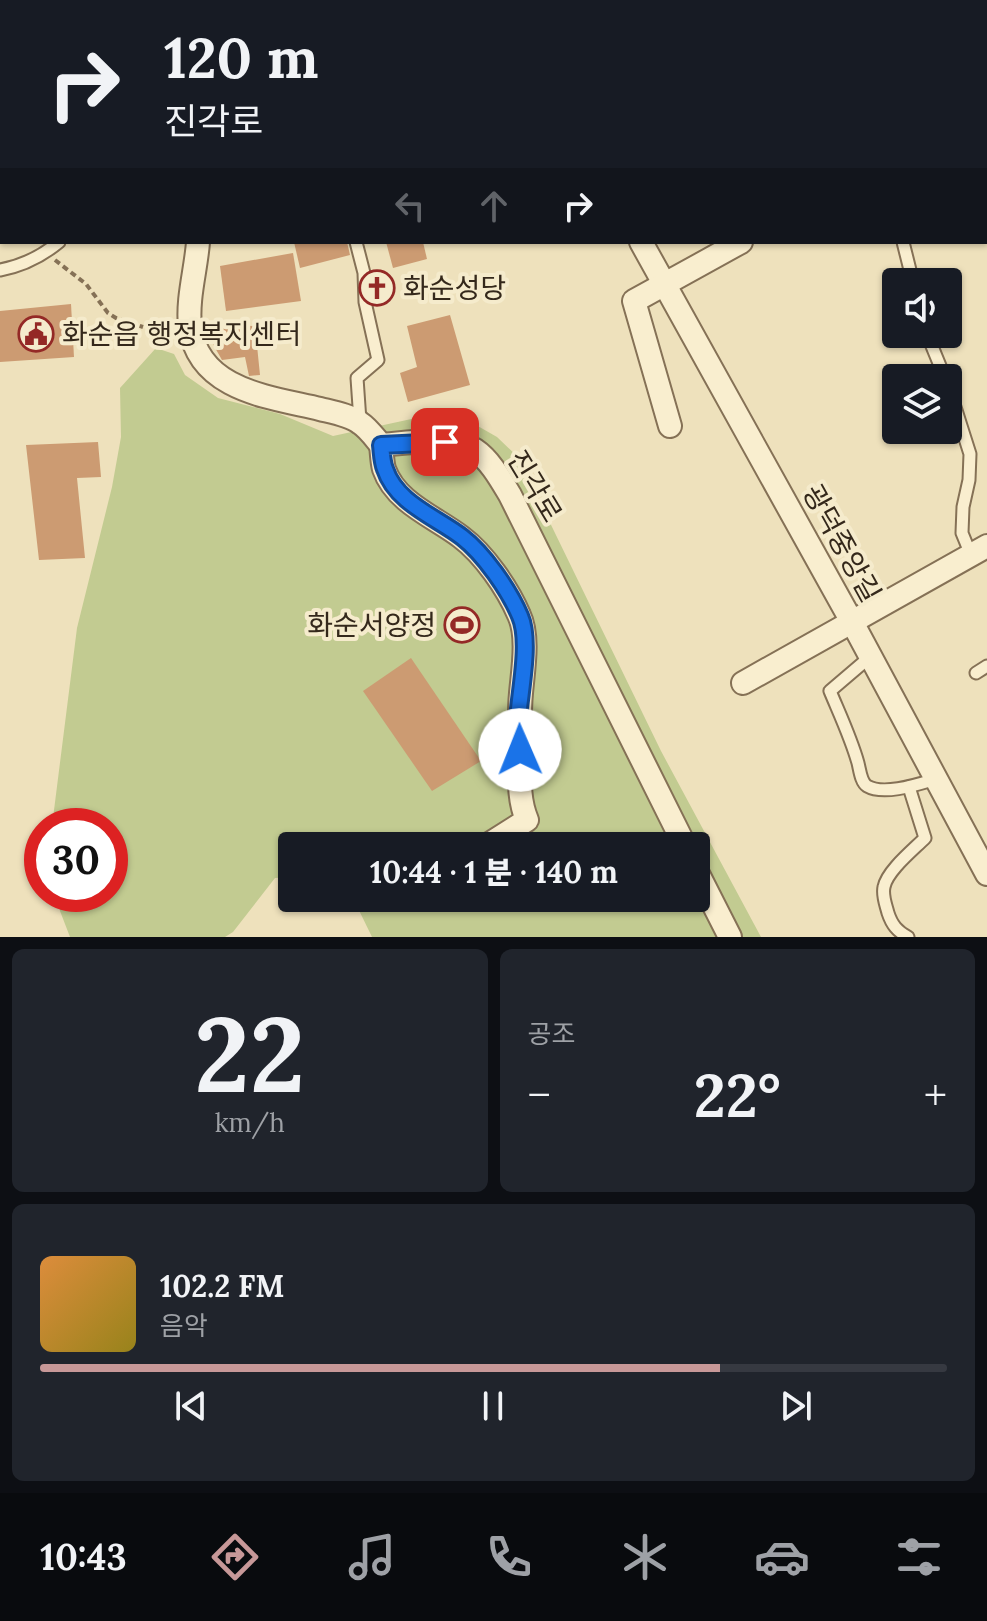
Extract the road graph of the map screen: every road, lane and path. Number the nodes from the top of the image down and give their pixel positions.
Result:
1 (56, 244) edge
2 (198, 244) edge
3 (357, 244) edge
4 (642, 244) edge
5 (737, 244) edge
6 (904, 244) edge
7 (45, 253) junction
8 (910, 268) edge
9 (0, 270) edge
10 (665, 284) junction
11 (143, 327) dead end
12 (360, 422) junction
13 (670, 426) dead end
14 (962, 429) edge
15 (381, 445) junction
16 (979, 550) edge
17 (852, 622) junction
18 (871, 656) junction
19 (987, 666) edge
20 (976, 673) dead end
21 (743, 683) dead end
22 (937, 779) junction
23 (909, 787) junction
24 (508, 832) edge
25 (678, 832) edge
26 (987, 874) edge
27 (710, 898) edge
28 (730, 937) edge
29 (908, 937) edge

1 - 7 lane
2 - 12 street
3 - 12 lane
4 - 10 street, 광덕중앙길
5 - 10 street
6 - 8 lane
7 - 9 lane
7 - 11 path
10 - 13 street
10 - 17 street, 광덕중앙길
12 - 15 street
14 - 16 lane
15 - 24 street
15 - 25 street, 진각로
16 - 17 street
17 - 18 street, 광덕중앙길
17 - 21 street
18 - 22 street, 광덕중앙길
18 - 23 lane
19 - 20 lane
22 - 23 lane
22 - 26 street, 광덕중앙길
23 - 29 lane
27 - 28 street

